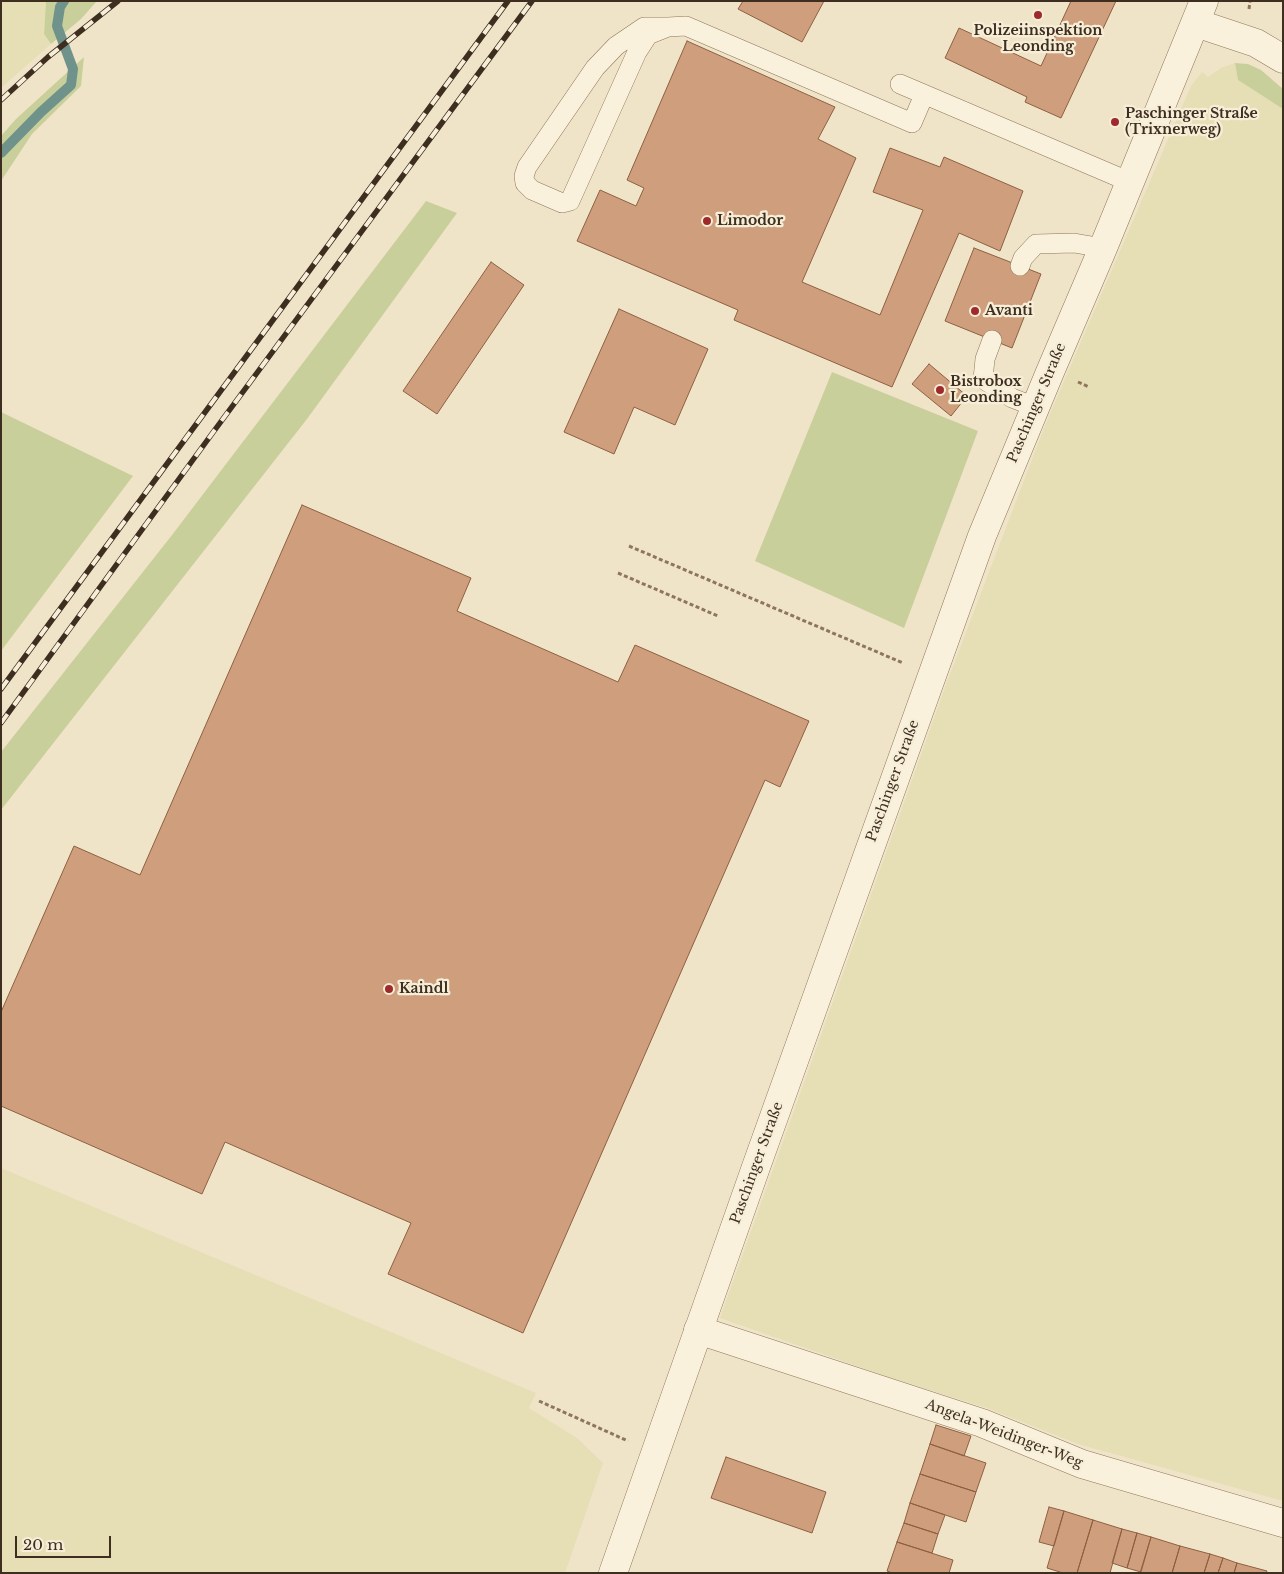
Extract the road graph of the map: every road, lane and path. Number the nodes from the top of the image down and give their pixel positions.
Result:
1 (1200, 12) edge
2 (668, 27) junction
3 (1283, 59) edge
4 (900, 84) dead end
5 (924, 95) junction
6 (1130, 182) junction
7 (1103, 248) junction
8 (1020, 266) dead end
9 (992, 340) dead end
10 (1035, 407) junction
11 (629, 546) dead end
12 (618, 573) dead end
13 (718, 616) dead end
14 (902, 663) dead end
15 (698, 1330) junction
16 (539, 1401) dead end
17 (655, 1451) junction
18 (1283, 1523) edge
19 (612, 1573) edge

1 - 3 street
1 - 6 street, Paschinger Straße
2 - 2 lane
2 - 5 lane
4 - 5 lane
5 - 6 lane
6 - 7 street, Paschinger Straße
7 - 8 lane
7 - 10 street, Paschinger Straße
9 - 10 lane
10 - 15 street, Paschinger Straße
11 - 14 path
12 - 13 path
15 - 17 street, Paschinger Straße
15 - 18 street, Angela-Weidinger-Weg
16 - 17 path
17 - 19 street, Paschinger Straße

